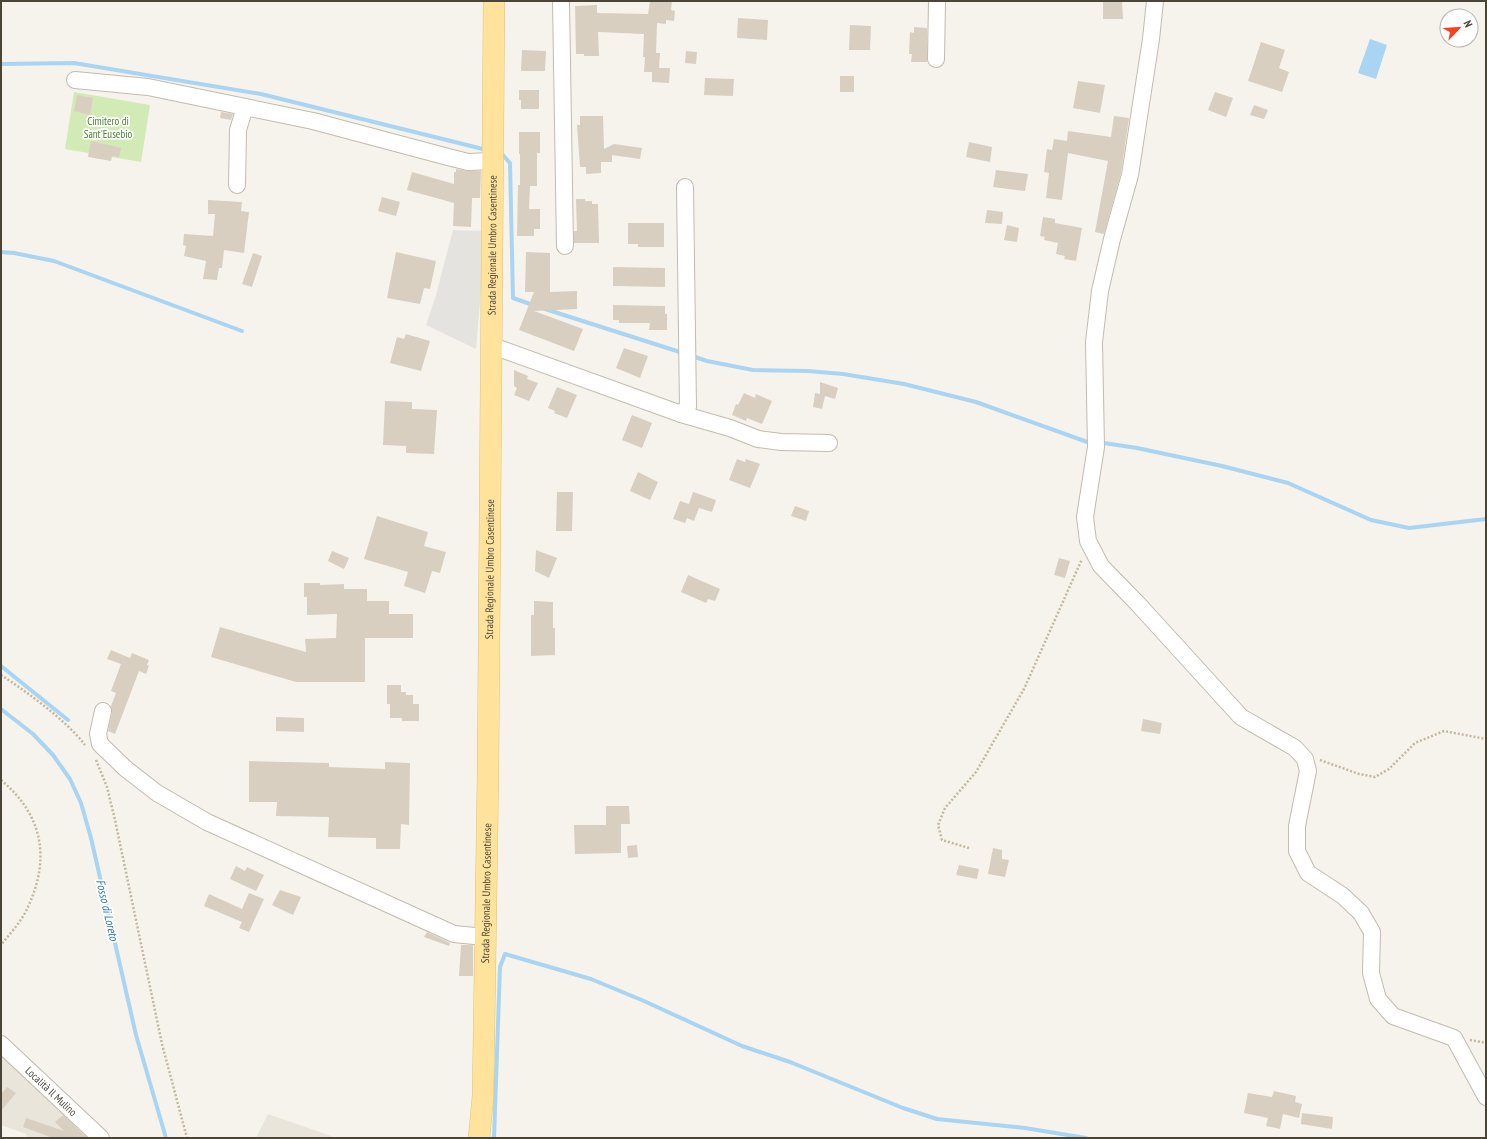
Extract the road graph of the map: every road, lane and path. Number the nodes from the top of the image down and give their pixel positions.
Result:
1 (494, 1) edge
2 (561, 1) edge
3 (937, 1) edge
4 (1155, 1) edge
5 (936, 59) dead end
6 (75, 80) dead end
7 (245, 107) junction
8 (493, 161) junction
9 (237, 185) dead end
10 (685, 187) dead end
11 (565, 246) dead end
12 (490, 345) junction
13 (681, 414) junction
14 (829, 443) dead end
15 (1088, 542) junction
16 (1, 675) edge
17 (103, 711) dead end
18 (1486, 739) edge
19 (90, 751) dead end
20 (94, 757) dead end
21 (1305, 759) junction
22 (1, 780) edge
23 (969, 848) dead end
24 (485, 937) junction
25 (1, 945) edge
26 (1, 1044) edge
27 (1486, 1098) edge
28 (101, 1138) edge
29 (186, 1138) edge
30 (479, 1138) edge

1 - 8 main road, Strada Regionale Umbro Casentinese
2 - 11 street
3 - 5 street
4 - 15 street
6 - 7 street
7 - 8 street
7 - 9 street
8 - 12 main road, Strada Regionale Umbro Casentinese
10 - 13 street
12 - 13 street
12 - 24 main road, Strada Regionale Umbro Casentinese
13 - 14 street
15 - 21 street
15 - 23 path
16 - 19 path
17 - 24 street
18 - 21 path
20 - 29 path
21 - 27 street
22 - 25 path
24 - 30 main road, Strada Regionale Umbro Casentinese
26 - 28 street, Località Il Mulino

